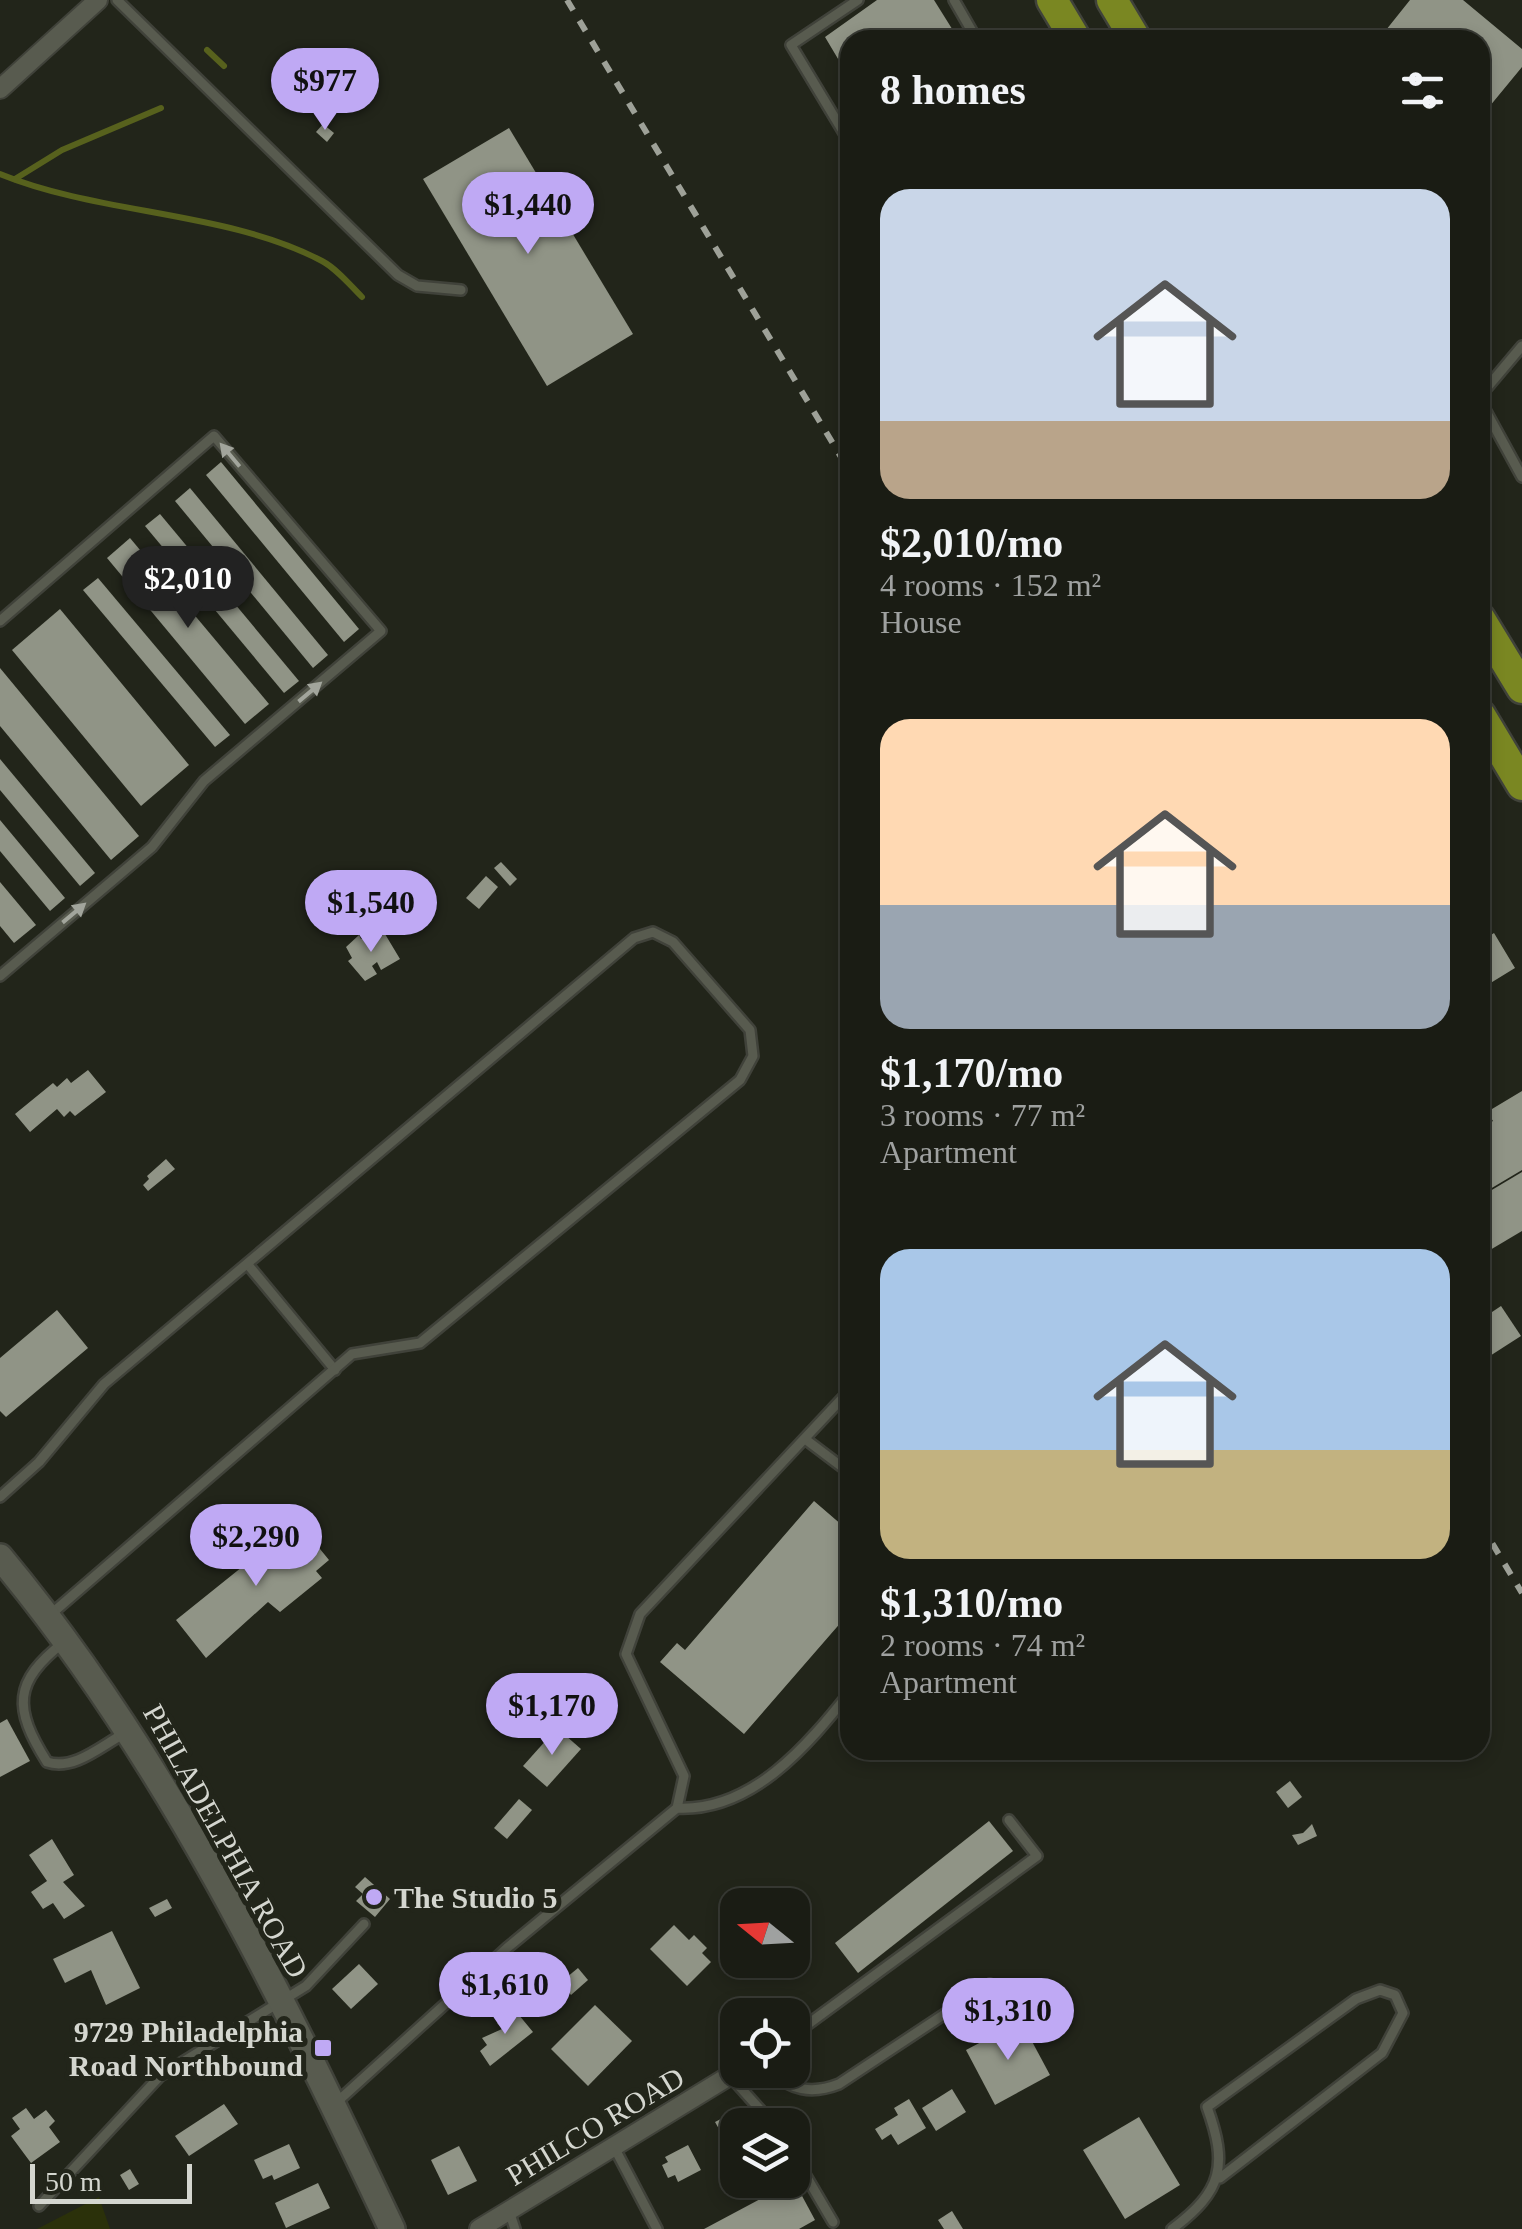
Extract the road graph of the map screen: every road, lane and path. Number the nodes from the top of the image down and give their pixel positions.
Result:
1 (98, 0) edge
2 (118, 0) edge
3 (858, 0) edge
4 (954, 0) edge
5 (1052, 0) edge
6 (1112, 0) edge
7 (971, 30) edge
8 (1069, 30) edge
9 (1130, 30) edge
10 (0, 89) edge
11 (840, 126) edge
12 (461, 290) dead end
13 (1522, 346) edge
14 (1490, 384) edge
15 (1490, 419) edge
16 (1522, 477) edge
17 (0, 621) edge
18 (1490, 633) edge
19 (1519, 675) edge
20 (1490, 732) edge
21 (1522, 785) edge
22 (0, 976) edge
23 (250, 1266) junction
24 (335, 1370) junction
25 (840, 1401) edge
26 (806, 1439) junction
27 (840, 1465) edge
28 (0, 1497) edge
29 (4, 1568) edge
30 (48, 1616) junction
31 (66, 1640) junction
32 (840, 1704) edge
33 (128, 1731) junction
34 (677, 1808) junction
35 (1009, 1820) dead end
36 (364, 1924) dead end
37 (990, 1984) dead end
38 (278, 2000) junction
39 (810, 2023) edge
40 (720, 2082) edge
41 (746, 2088) edge
42 (795, 2088) edge
43 (333, 2105) junction
44 (761, 2108) edge
45 (614, 2146) junction
46 (1220, 2178) junction
47 (810, 2184) edge
48 (39, 2206) dead end
49 (512, 2220) edge
50 (832, 2222) dead end
51 (392, 2229) edge
52 (478, 2229) edge
53 (657, 2229) edge
54 (1172, 2229) edge

1 - 10 street
2 - 12 lane
3 - 11 lane
4 - 7 lane
5 - 8 highway
6 - 9 highway
13 - 14 lane
15 - 16 lane
22 -> 17 lane
18 - 19 highway
20 - 21 highway
23 - 24 lane
23 - 24 lane
23 - 28 lane
24 - 30 lane
25 - 26 lane
26 - 27 lane
26 - 34 lane
29 - 30 main road, PHILADELPHIA ROAD
30 - 31 main road, PHILADELPHIA ROAD
31 - 33 main road, PHILADELPHIA ROAD
31 - 33 lane
32 - 34 lane
33 - 38 main road, PHILADELPHIA ROAD
34 - 43 lane
35 - 39 lane
36 - 38 lane
37 - 42 lane
38 - 43 main road, PHILADELPHIA ROAD
38 - 48 lane
40 - 45 street, PHILCO ROAD
41 - 44 lane
43 - 51 main road, PHILADELPHIA ROAD
45 - 49 street, PHILCO ROAD
45 - 53 lane
46 - 46 lane
46 - 54 lane
47 - 50 lane
49 - 52 street, PHILCO ROAD

